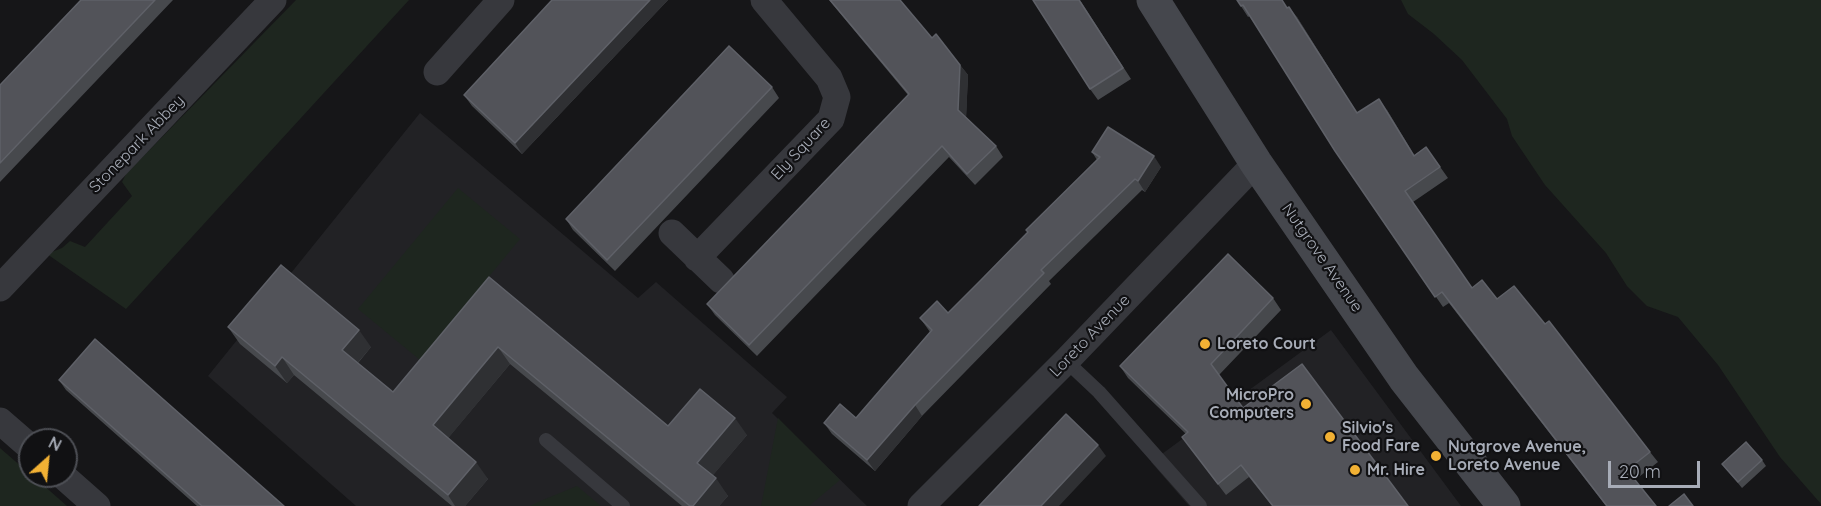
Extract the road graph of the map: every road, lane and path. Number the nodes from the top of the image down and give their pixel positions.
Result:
1 (273, 0) edge
2 (501, 0) edge
3 (764, 0) edge
4 (1152, 0) edge
5 (437, 72) dead end
6 (1256, 163) junction
7 (672, 233) dead end
8 (697, 258) junction
9 (721, 280) dead end
10 (0, 288) edge
11 (1066, 361) junction
12 (0, 421) edge
13 (18, 437) edge
14 (546, 440) dead end
15 (77, 488) edge
16 (97, 506) edge
17 (623, 506) edge
18 (921, 506) edge
19 (1200, 506) edge
20 (1504, 506) edge

1 - 10 street, Stonepark Abbey
2 - 5 street
3 - 8 street, Ely Square
4 - 6 main road, Nutgrove Avenue
6 - 11 street, Loreto Avenue
6 - 20 main road, Nutgrove Avenue
7 - 8 street
8 - 9 street
11 - 18 street, Loreto Avenue
11 - 19 lane
12 - 13 street
14 - 17 lane
15 - 16 street

